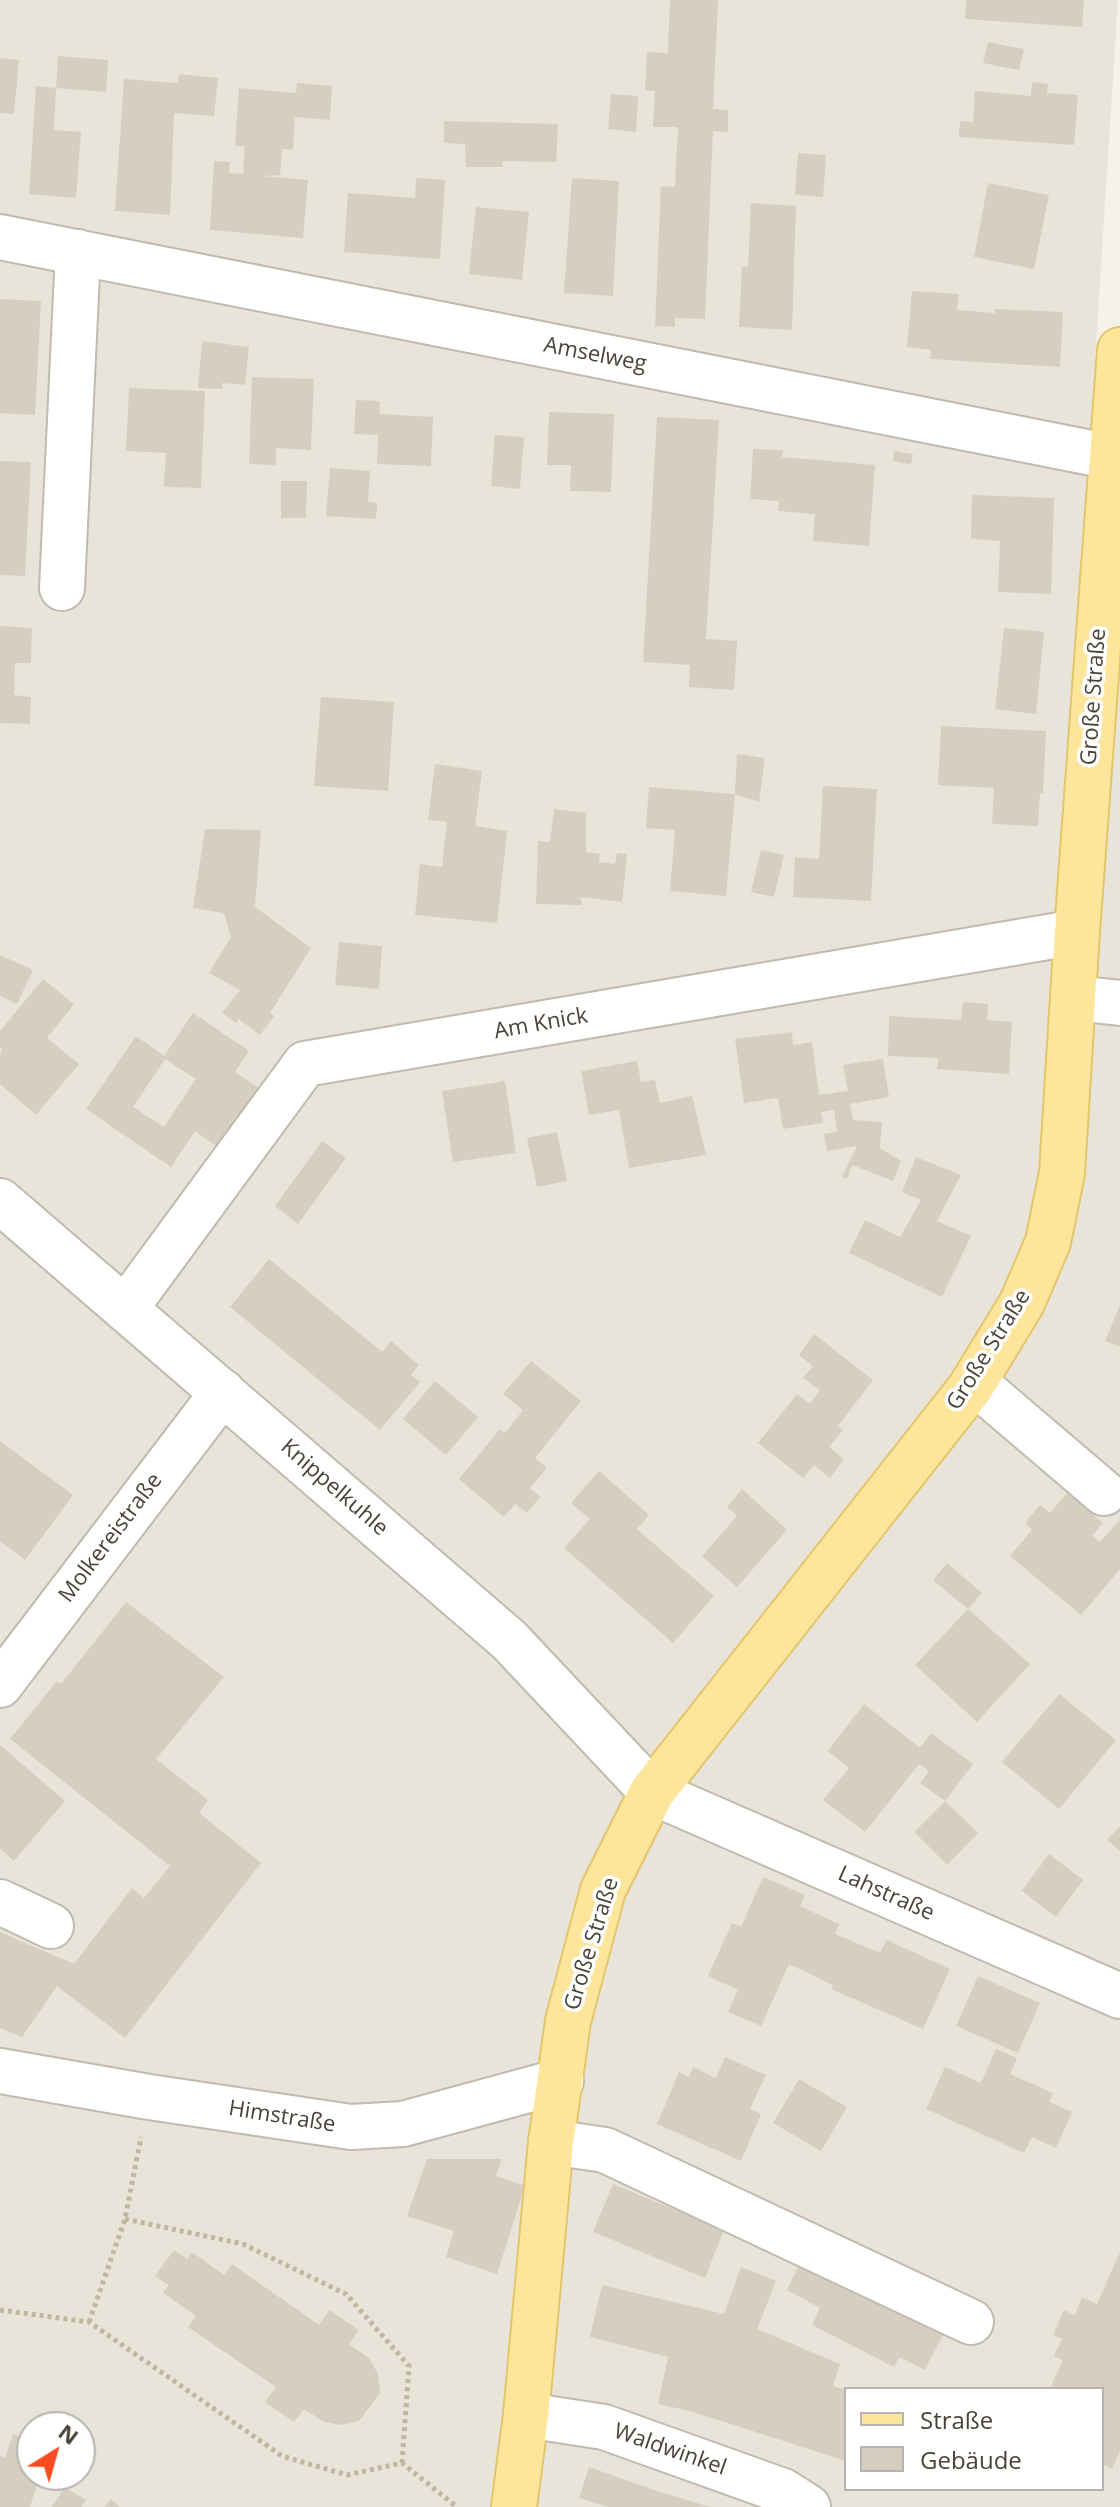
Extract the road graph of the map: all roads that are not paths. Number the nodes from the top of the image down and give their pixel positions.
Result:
1 (0, 237) edge
2 (78, 252) junction
3 (1120, 362) edge
4 (1112, 457) junction
5 (62, 588) dead end
6 (1077, 932) junction
7 (1074, 998) junction
8 (1120, 1003) edge
9 (0, 1201) edge
10 (125, 1309) junction
11 (974, 1382) junction
12 (223, 1392) junction
13 (1104, 1493) dead end
14 (0, 1685) edge
15 (652, 1792) junction
16 (0, 1902) edge
17 (51, 1926) dead end
18 (1120, 1996) edge
19 (0, 2071) edge
20 (561, 2081) junction
21 (551, 2142) junction
22 (971, 2322) dead end
23 (526, 2415) junction
24 (514, 2507) edge
25 (808, 2507) edge

1 - 2 street, Amselweg
2 - 4 street, Amselweg
2 - 5 street
3 - 4 main road, Große Straße
4 - 6 main road, Große Straße
6 - 7 main road, Große Straße
6 - 10 street, Am Knick
7 - 8 street
7 - 11 main road, Große Straße
9 - 10 street, Knippelkuhle
10 - 12 street, Knippelkuhle
11 - 13 street
11 - 15 main road, Große Straße
12 - 14 street, Molkereistraße
12 - 15 street, Knippelkuhle
15 - 18 street, Lahstraße
15 - 20 main road, Große Straße
16 - 17 street
19 - 20 street, Himstraße
20 - 21 main road, Große Straße
21 - 22 street
21 - 23 main road, Große Straße
23 - 24 main road, Große Straße
23 - 25 street, Waldwinkel

